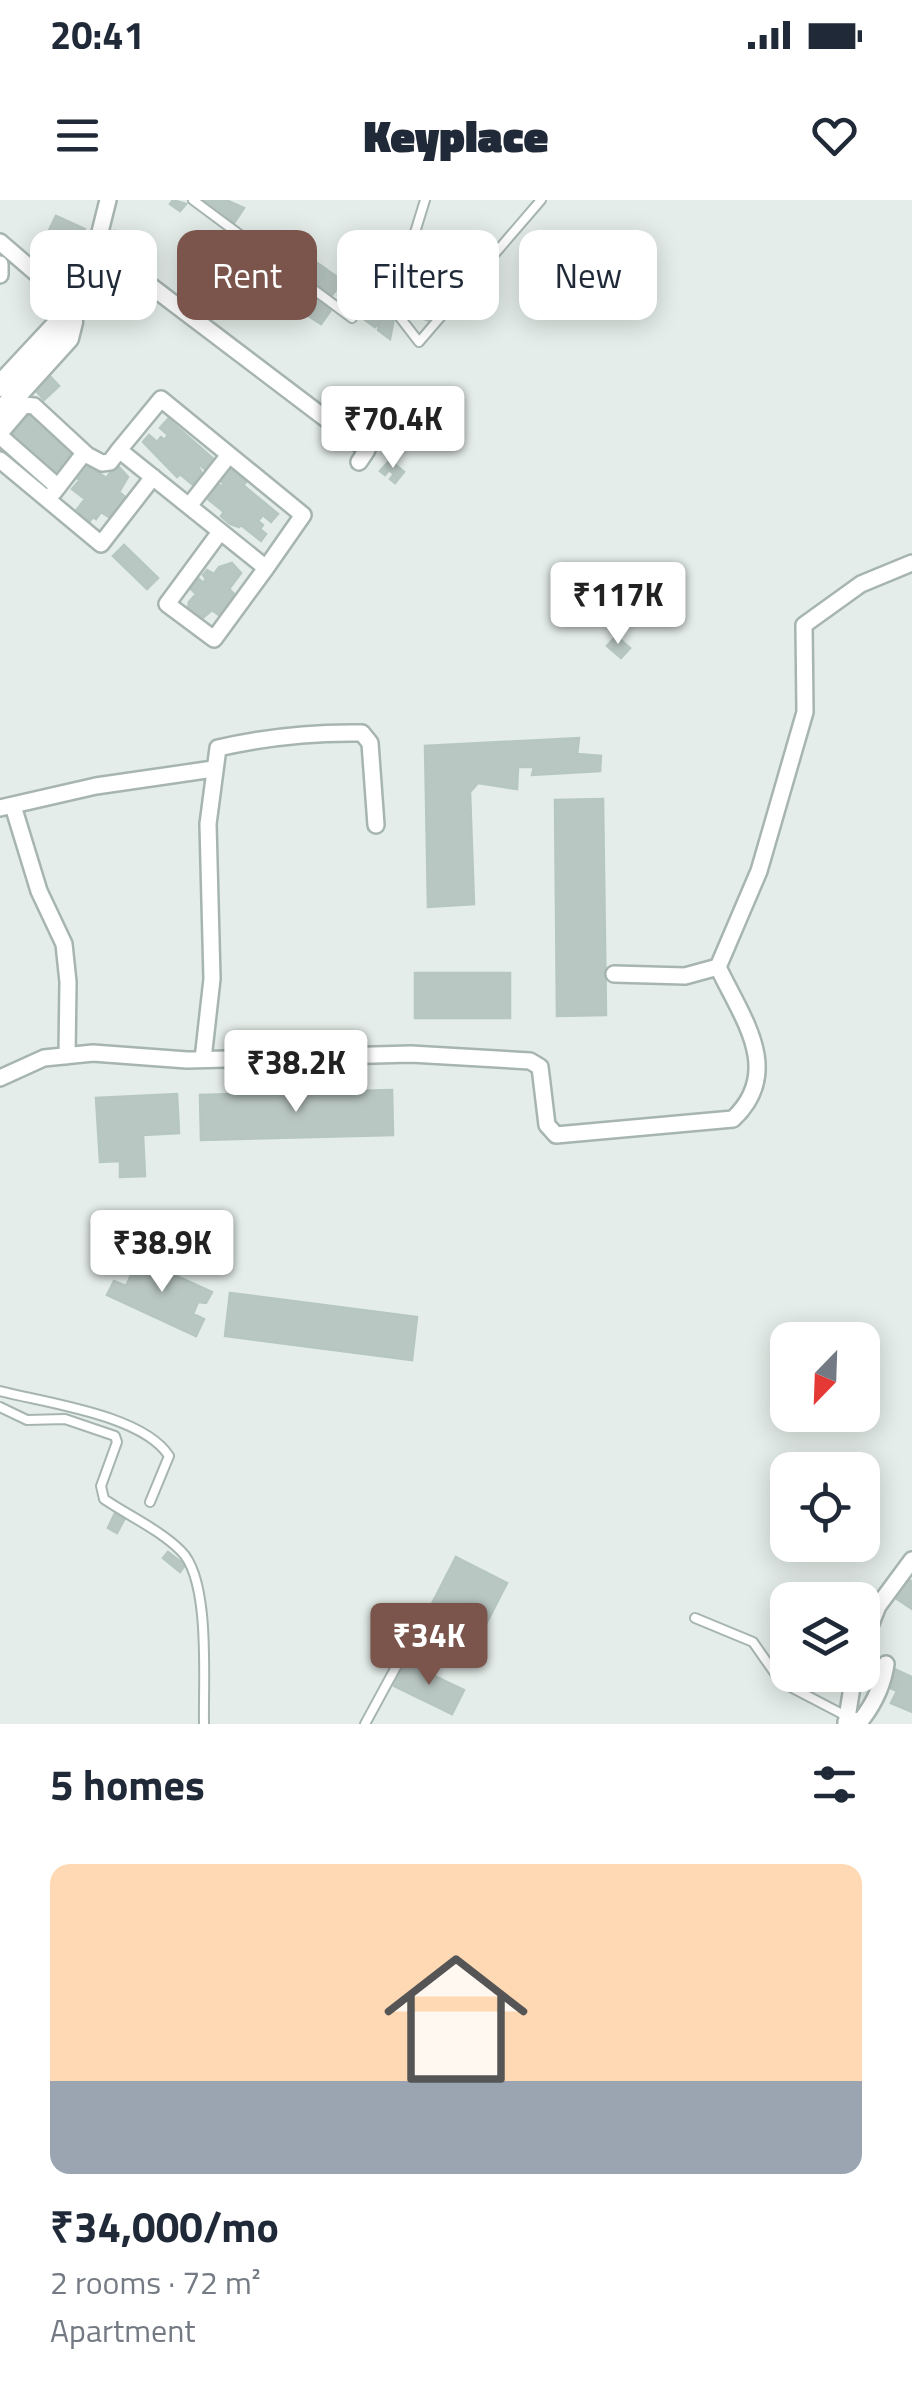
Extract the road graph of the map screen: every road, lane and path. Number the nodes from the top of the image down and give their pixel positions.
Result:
1 (108, 200) edge
2 (193, 200) edge
3 (424, 200) edge
4 (541, 200) edge
5 (101, 230) edge
6 (0, 242) edge
7 (0, 264) edge
8 (30, 272) edge
9 (0, 275) edge
10 (157, 292) edge
11 (337, 307) edge
12 (68, 320) edge
13 (74, 320) edge
14 (0, 386) edge
15 (0, 414) edge
16 (119, 450) junction
17 (87, 455) junction
18 (229, 455) junction
19 (0, 460) edge
20 (359, 462) dead end
21 (153, 477) junction
22 (53, 493) junction
23 (189, 506) junction
24 (220, 532) junction
25 (912, 563) edge
26 (266, 568) junction
27 (213, 769) junction
28 (6, 807) edge
29 (376, 824) dead end
30 (718, 967) junction
31 (614, 974) dead end
32 (66, 1056) junction
33 (202, 1059) junction
34 (0, 1078) edge
35 (0, 1391) edge
36 (0, 1407) edge
37 (150, 1502) dead end
38 (912, 1560) edge
39 (880, 1603) edge
40 (695, 1618) dead end
41 (415, 1632) dead end
42 (886, 1664) dead end
43 (851, 1692) edge
44 (846, 1721) edge
45 (204, 1724) edge
46 (366, 1724) edge

1 - 5 street
2 - 11 lane
3 - 4 lane
6 - 8 street
7 - 9 street
10 - 20 street
12 - 14 street
13 - 15 street
16 - 17 street
16 - 18 street
16 - 21 street
17 - 22 street
17 - 22 street
18 - 23 street
18 - 26 street
19 - 22 street
21 - 22 street
21 - 23 street
23 - 24 street
24 - 26 street
24 - 26 street
25 - 30 street
27 - 28 street
27 - 29 street
27 - 33 street
28 - 32 street
30 - 31 street
30 - 33 street
32 - 33 street
32 - 34 street
35 - 37 lane
36 - 45 lane
38 - 39 street
40 - 44 lane
41 - 46 lane
42 - 44 street
43 - 44 street

